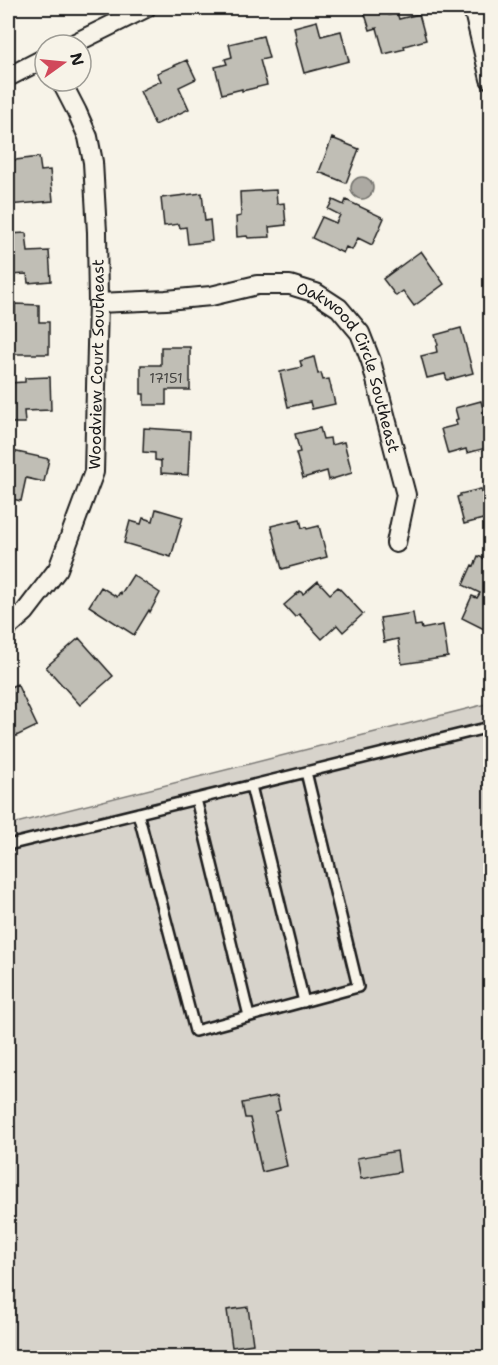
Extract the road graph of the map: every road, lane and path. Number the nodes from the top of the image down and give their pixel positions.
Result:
1 (146, 8) edge
2 (473, 8) edge
3 (93, 34) edge
4 (33, 64) edge
5 (8, 77) edge
6 (490, 79) edge
7 (68, 93) edge
8 (98, 303) junction
9 (396, 543) dead end
10 (8, 627) edge
11 (490, 727) edge
12 (306, 772) junction
13 (251, 786) junction
14 (196, 799) junction
15 (138, 813) junction
16 (8, 845) edge
17 (304, 1002) junction
18 (249, 1016) junction

1 - 3 street
2 - 6 street
4 - 5 street
7 - 8 street, Woodview Court Southeast
8 - 9 street, Oakwood Circle Southeast
8 - 10 street, Woodview Court Southeast
11 - 12 lane
12 - 13 lane
12 - 17 lane
13 - 14 lane
13 - 17 lane
14 - 15 lane
14 - 18 lane
15 - 16 lane
15 - 18 lane
17 - 18 lane

